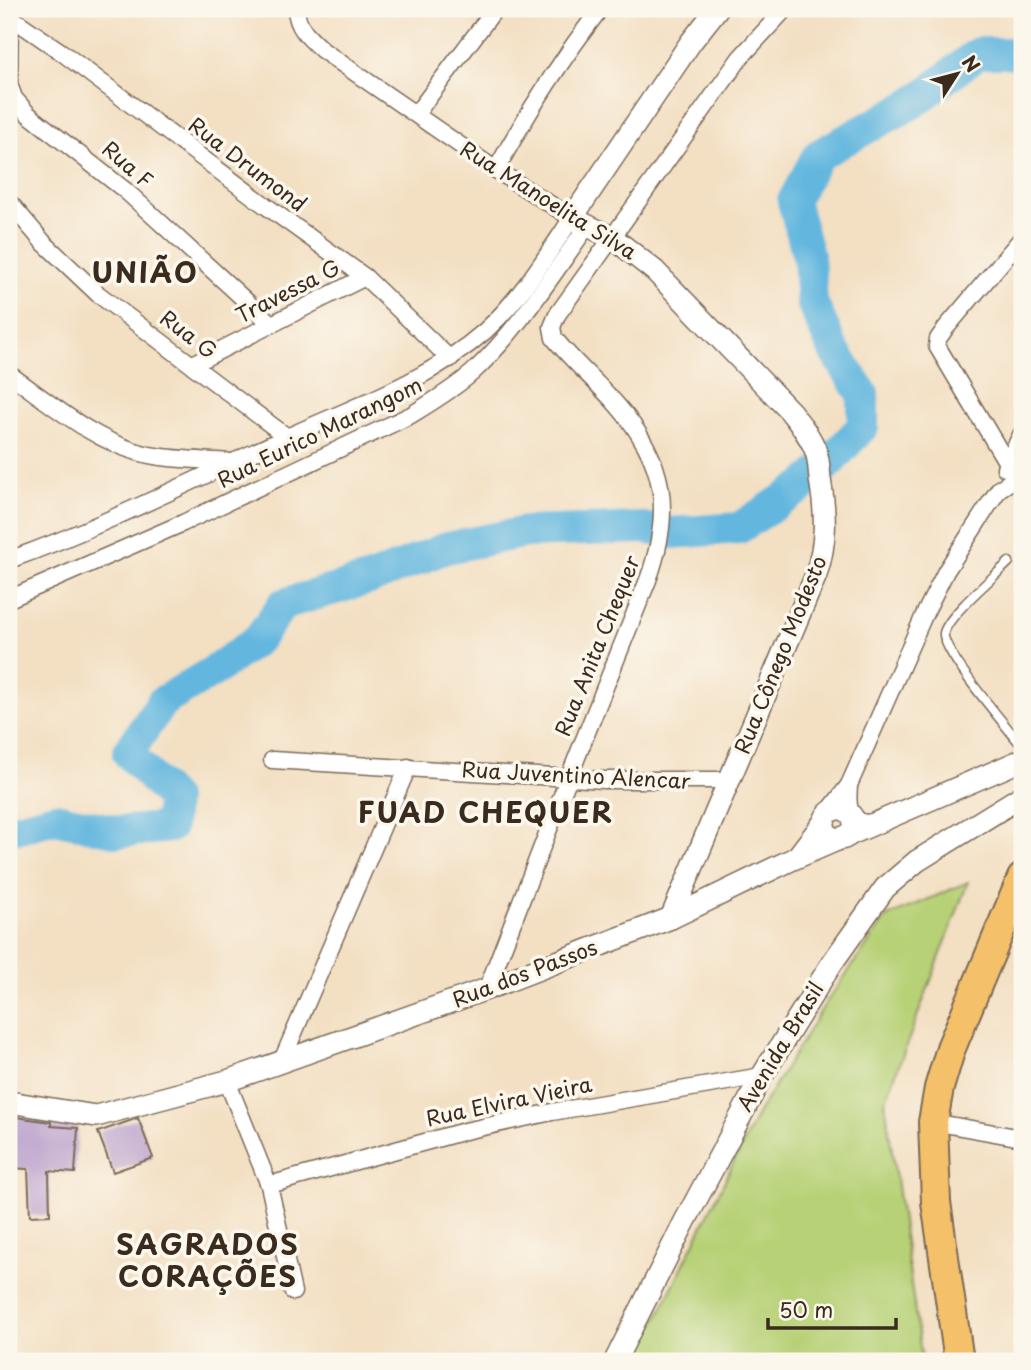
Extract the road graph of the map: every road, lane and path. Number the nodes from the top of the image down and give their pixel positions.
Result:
1 (296, 9) edge
2 (495, 9) edge
3 (600, 9) edge
4 (717, 9) edge
5 (785, 9) edge
6 (9, 17) edge
7 (415, 114) junction
8 (496, 170) junction
9 (9, 202) edge
10 (580, 221) junction
11 (613, 238) junction
12 (1022, 238) edge
13 (365, 277) junction
14 (270, 323) junction
15 (450, 359) junction
16 (193, 364) junction
17 (9, 374) edge
18 (790, 411) joint
19 (1022, 433) edge
20 (287, 437) junction
21 (233, 462) junction
22 (1007, 463) junction
23 (1022, 474) edge
24 (999, 489) junction
25 (36, 551) junction
26 (9, 560) edge
27 (1009, 562) dead end
28 (9, 571) edge
29 (9, 599) edge
30 (1022, 747) edge
31 (272, 760) dead end
32 (1022, 760) edge
33 (408, 767) junction
34 (569, 777) junction
35 (731, 780) junction
36 (849, 785) junction
37 (1022, 796) edge
38 (828, 814) junction
39 (852, 815) junction
40 (882, 821) junction
41 (847, 838) junction
42 (793, 859) junction
43 (1022, 878) edge
44 (671, 918) junction
45 (487, 989) junction
46 (282, 1063) junction
47 (762, 1076) junction
48 (227, 1081) junction
49 (9, 1102) edge
50 (933, 1122) junction
51 (1022, 1138) edge
52 (269, 1185) junction
53 (293, 1292) dead end
54 (615, 1361) edge
55 (959, 1361) edge

1 - 7 street, Rua Manoelita Silva
2 - 7 street
3 - 8 street
4 - 10 street
5 - 11 street
6 - 13 street, Rua Drumond
6 - 14 street, Rua F
7 - 8 street, Rua Manoelita Silva
8 - 10 street, Rua Manoelita Silva
9 - 16 street, Rua G
10 - 11 street, Rua Manoelita Silva
10 - 15 street, Rua Eurico Marangom
10 - 29 street, Rua Eurico Marangom
11 - 18 street, Rua Manoelita Silva
11 - 34 street, Rua Anita Chequer
12 - 22 street
13 - 14 street, Travessa G
13 - 15 street, Rua Drumond
14 - 16 street, Travessa G
15 - 20 street, Rua Eurico Marangom
16 - 20 street, Rua G
17 - 21 street
18 - 35 street, Rua Cônego Modesto
19 - 22 street
20 - 21 street, Rua Eurico Marangom
21 - 25 street, Rua Eurico Marangom
22 - 24 street
23 - 24 street
24 - 36 street
25 - 26 street, Rua Eurico Marangom
25 - 28 street
27 - 30 lane
31 - 33 street, Rua Juventino Alencar
32 - 40 street, Rua dos Passos
33 - 34 street, Rua Juventino Alencar
33 - 46 street
34 - 35 street, Rua Juventino Alencar
34 - 45 street, Rua Anita Chequer
35 - 44 street
36 - 38 street
36 - 39 street
37 - 47 street, Avenida Brasil
38 - 39 street
38 - 41 street
38 - 42 street
39 - 40 street
39 - 41 street
40 - 41 street, Rua dos Passos
41 - 42 street, Rua dos Passos
42 - 44 street, Rua dos Passos
43 - 50 highway
44 - 45 street, Rua dos Passos
45 - 46 street, Rua dos Passos
46 - 48 street, Rua dos Passos
47 - 52 street, Rua Elvira Vieira
47 - 54 street, Avenida Brasil
48 - 49 street, Rua dos Passos
48 - 52 street
50 - 51 street
50 - 55 highway
52 - 53 street

